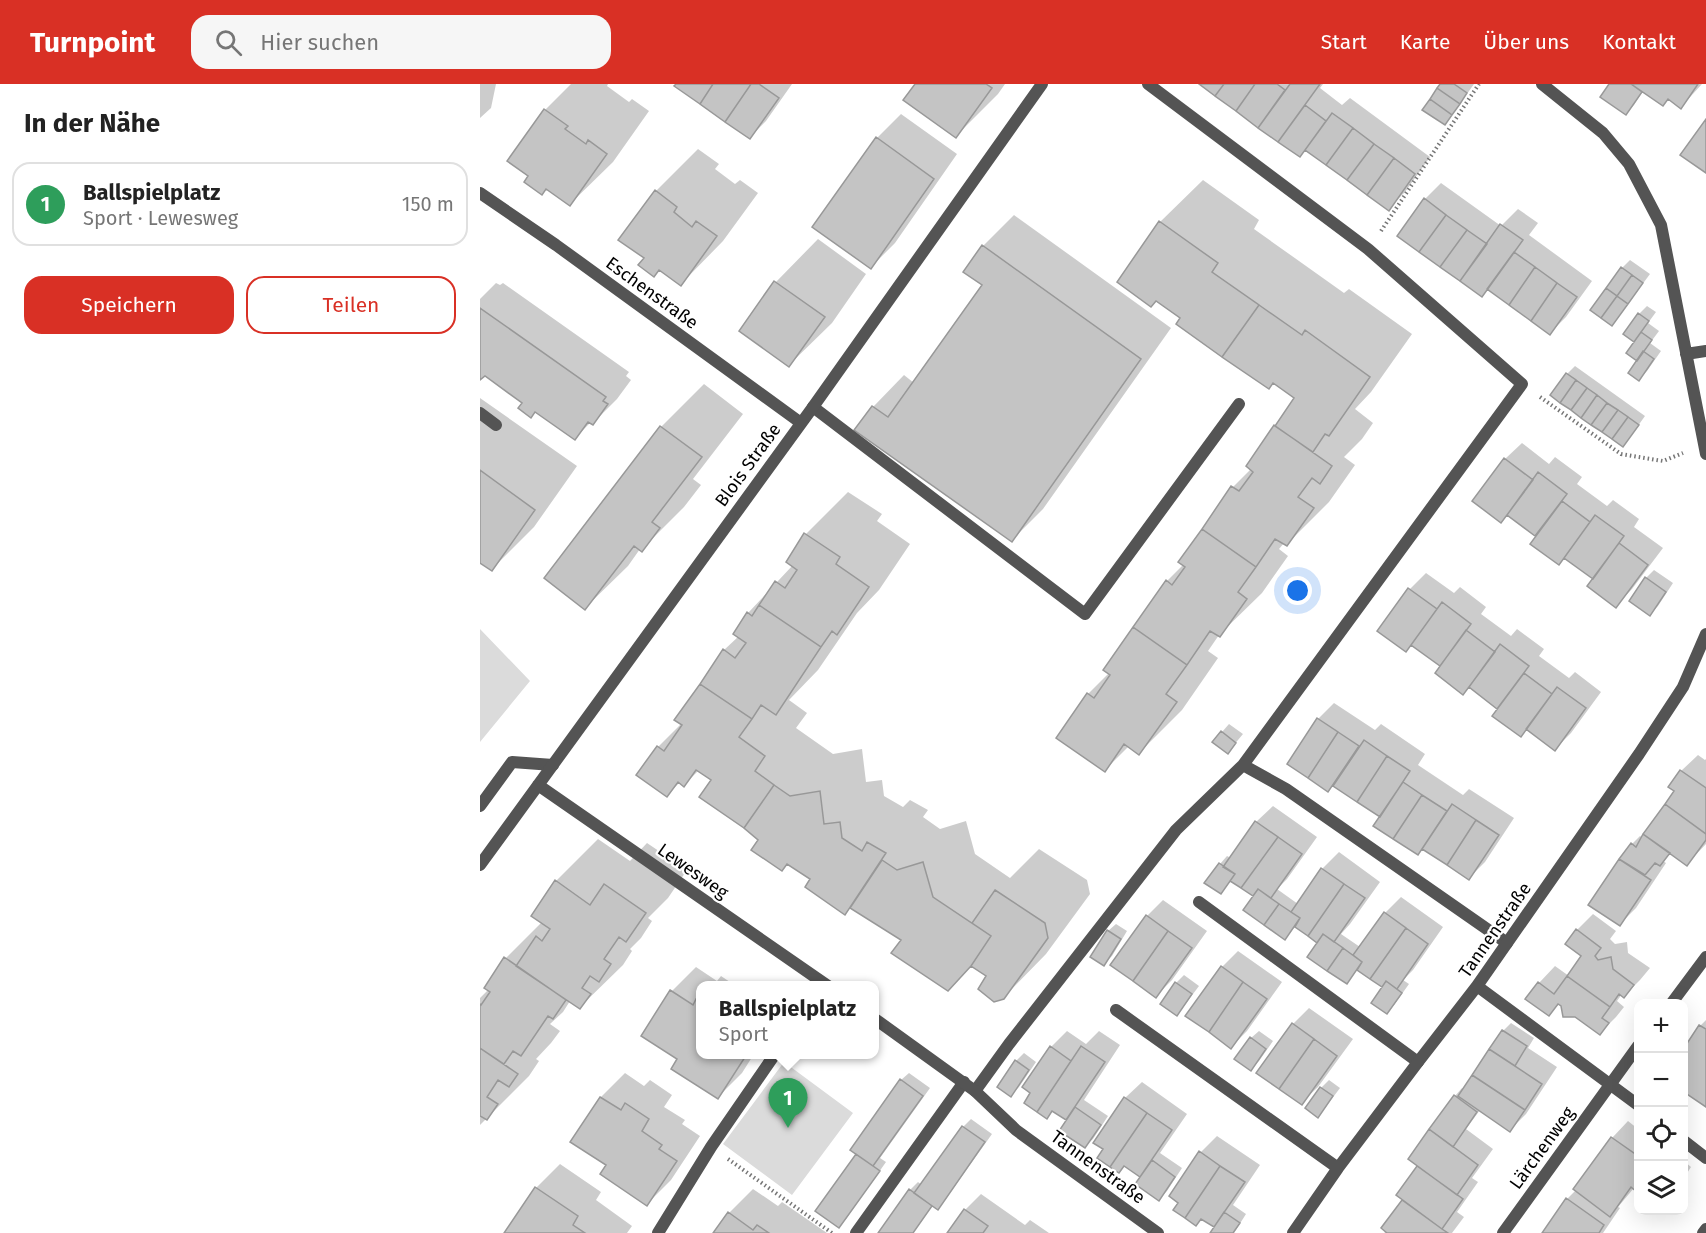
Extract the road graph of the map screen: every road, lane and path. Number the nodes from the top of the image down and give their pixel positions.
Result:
1 (1042, 84) edge
2 (1148, 84) edge
3 (1479, 84) edge
4 (1542, 84) edge
5 (480, 193) edge
6 (1368, 249) junction
7 (1706, 351) edge
8 (1686, 354) junction
9 (1522, 384) junction
10 (1239, 404) dead end
11 (813, 407) junction
12 (480, 413) edge
13 (801, 423) junction
14 (496, 425) dead end
15 (1705, 449) edge
16 (1706, 634) edge
17 (553, 765) junction
18 (1243, 765) junction
19 (538, 785) junction
20 (480, 806) edge
21 (480, 865) edge
22 (1199, 902) dead end
23 (1507, 943) junction
24 (1706, 957) edge
25 (819, 981) edge
26 (1478, 986) junction
27 (1675, 999) edge
28 (1116, 1010) dead end
29 (879, 1022) edge
30 (1634, 1051) edge
31 (772, 1059) edge
32 (1418, 1062) junction
33 (964, 1083) junction
34 (1611, 1083) junction
35 (975, 1091) junction
36 (1634, 1102) edge
37 (1688, 1145) edge
38 (711, 1147) junction
39 (1706, 1158) edge
40 (1338, 1168) junction
41 (658, 1233) edge
42 (832, 1233) edge
43 (856, 1233) edge
44 (1158, 1233) edge
45 (1293, 1233) edge
46 (1503, 1233) edge

1 - 11 street, Blois Straße
2 - 6 street
3 - 6 path
4 - 8 street
5 - 13 street, Eschenstraße
6 - 9 street
7 - 8 street
8 - 15 street
9 - 15 path
9 - 18 street
10 - 11 street
11 - 13 street, Blois Straße
12 - 14 street
13 - 17 street, Blois Straße
16 - 23 street, Tannenstraße
17 - 19 street, Blois Straße
17 - 20 street
18 - 23 street
18 - 35 street
19 - 21 street, Blois Straße
19 - 25 street, Lewesweg
22 - 32 street
23 - 26 street, Tannenstraße
24 - 27 street
26 - 32 street, Tannenstraße
26 - 34 street
28 - 40 street
29 - 33 street
30 - 34 street, Lärchenweg
31 - 38 street
32 - 40 street, Tannenstraße
33 - 35 street
33 - 43 street
34 - 36 street
34 - 46 street, Lärchenweg
35 - 44 street, Tannenstraße
37 - 39 street
38 - 41 street
38 - 42 path
40 - 45 street, Tannenstraße

